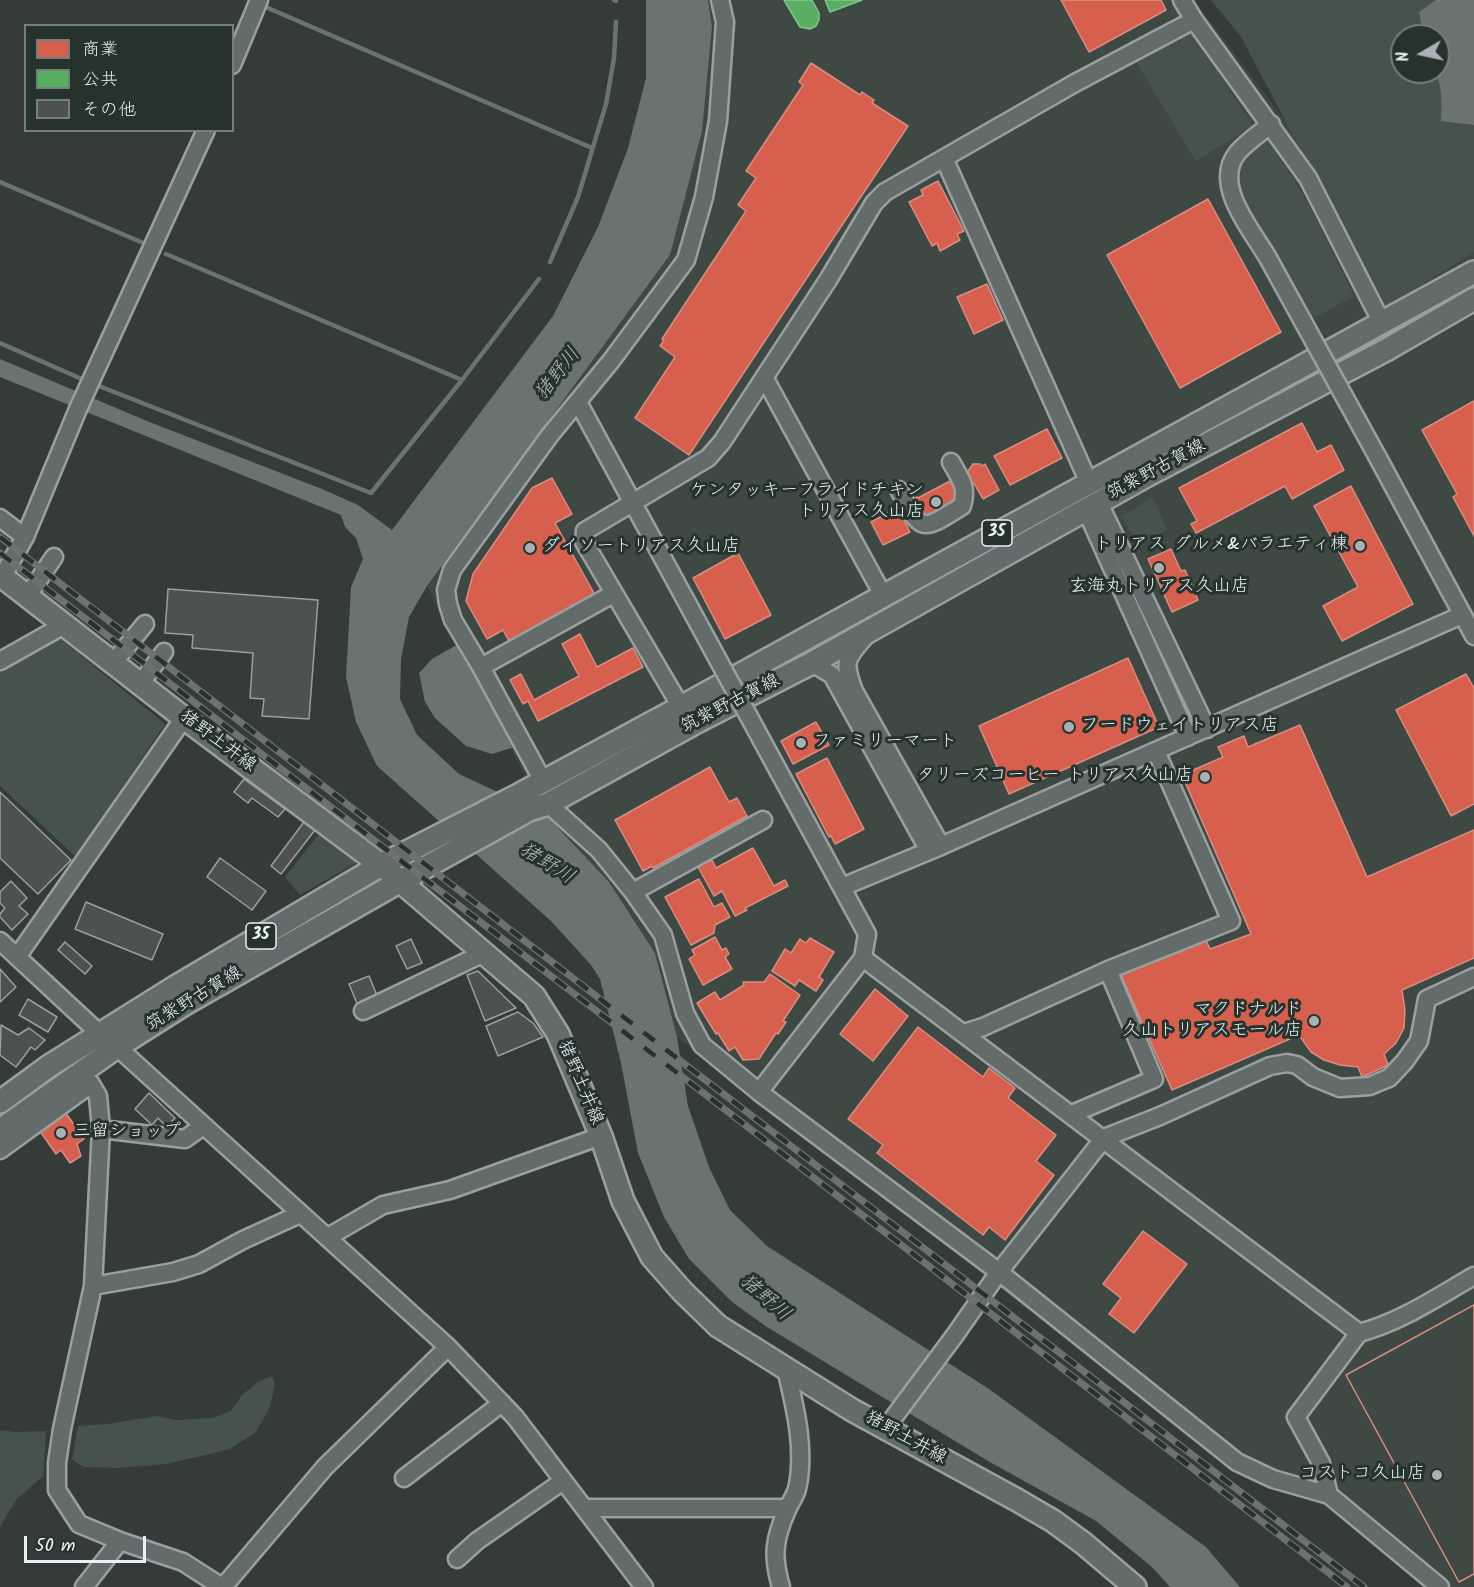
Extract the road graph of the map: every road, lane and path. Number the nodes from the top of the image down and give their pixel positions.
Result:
1 (259, 0) edge
2 (720, 0) edge
3 (1182, 0) edge
4 (1194, 20) junction
5 (234, 60) edge
6 (1271, 124) junction
7 (205, 132) edge
8 (944, 158) junction
9 (1474, 272) edge
10 (1474, 299) edge
11 (1382, 323) junction
12 (764, 377) junction
13 (578, 402) junction
14 (951, 462) dead end
15 (1089, 483) junction
16 (899, 490) dead end
17 (632, 503) junction
18 (1092, 506) junction
19 (0, 518) edge
20 (25, 537) junction
21 (54, 557) dead end
22 (1, 576) edge
23 (613, 594) junction
24 (882, 595) junction
25 (27, 597) junction
26 (1462, 615) junction
27 (145, 624) dead end
28 (64, 625) junction
29 (873, 628) junction
30 (1474, 636) edge
31 (164, 652) dead end
32 (0, 661) edge
33 (113, 663) junction
34 (812, 663) junction
35 (481, 667) junction
36 (140, 684) junction
37 (681, 707) junction
38 (184, 718) junction
39 (1207, 729) junction
40 (1188, 737) junction
41 (1156, 751) junction
42 (543, 782) junction
43 (533, 803) junction
44 (763, 820) dead end
45 (935, 848) junction
46 (381, 865) junction
47 (399, 882) junction
48 (842, 887) junction
49 (633, 892) junction
50 (0, 941) edge
51 (484, 953) junction
52 (17, 957) junction
53 (864, 958) junction
54 (1108, 970) junction
55 (1474, 977) edge
56 (363, 1011) dead end
57 (100, 1034) junction
58 (964, 1034) junction
59 (117, 1047) junction
60 (85, 1079) junction
61 (759, 1092) junction
62 (0, 1102) edge
63 (1072, 1114) junction
64 (203, 1126) junction
65 (101, 1129) junction
66 (0, 1130) edge
67 (601, 1136) junction
68 (1104, 1138) junction
69 (0, 1150) edge
70 (300, 1214) junction
71 (328, 1238) junction
72 (999, 1272) junction
73 (1474, 1276) edge
74 (93, 1286) junction
75 (1359, 1333) junction
76 (448, 1347) junction
77 (786, 1369) junction
78 (502, 1403) junction
79 (885, 1429) junction
80 (404, 1478) dead end
81 (562, 1481) junction
82 (1329, 1496) junction
83 (584, 1508) junction
84 (788, 1508) junction
85 (120, 1541) junction
86 (457, 1560) dead end
87 (84, 1587) edge
88 (223, 1587) edge
89 (645, 1587) edge
90 (781, 1587) edge
91 (1135, 1587) edge
92 (1440, 1587) edge

1 - 5 street
2 - 13 street
3 - 4 street
4 - 6 street
4 - 8 street
6 - 11 street
6 - 26 street, bridge
7 - 20 street
8 - 12 street
8 - 15 street
9 - 11 main road, 筑紫野古賀線 / 35
10 - 18 main road, 筑紫野古賀線 / 35
11 - 15 main road, 筑紫野古賀線 / 35
12 - 17 street
12 - 24 street
13 - 17 street
13 - 35 street
14 - 16 street
15 - 24 main road, 筑紫野古賀線 / 35
17 - 23 street
17 - 48 street, bridge
18 - 29 main road, 筑紫野古賀線 / 35
18 - 39 street
18 - 40 street
19 - 20 street
20 - 22 street
21 - 25 street
22 - 25 main road, 猪野土井線
23 - 35 street
23 - 37 street
24 - 37 main road, 筑紫野古賀線 / 35
25 - 28 main road, 猪野土井線
26 - 30 street
26 - 39 street
27 - 33 street
28 - 32 street
28 - 33 main road, 猪野土井線
29 - 34 main road, 筑紫野古賀線 / 35
29 - 45 street
31 - 36 street
33 - 36 main road, 猪野土井線
34 - 43 main road, 筑紫野古賀線 / 35
34 - 45 street
35 - 42 street
36 - 38 main road, 猪野土井線
37 - 42 main road, 筑紫野古賀線 / 35
38 - 46 main road, 猪野土井線
38 - 52 street
39 - 40 street
40 - 41 street
41 - 45 street
41 - 54 street
42 - 43 main road, 筑紫野古賀線 / 35
43 - 46 main road, 筑紫野古賀線 / 35
43 - 47 main road, 筑紫野古賀線 / 35
43 - 49 street
44 - 49 street
45 - 48 street
46 - 47 main road, 猪野土井線
46 - 57 main road, 筑紫野古賀線 / 35
47 - 51 main road, 猪野土井線
47 - 59 main road, 筑紫野古賀線 / 35
48 - 53 street
49 - 61 street
50 - 52 street
51 - 56 street
51 - 67 main road, 猪野土井線
52 - 57 street
53 - 58 street
53 - 61 street
54 - 58 street
54 - 63 street
55 - 68 street
57 - 59 street
57 - 62 main road, 筑紫野古賀線 / 35
58 - 63 street
59 - 60 main road, 筑紫野古賀線 / 35
59 - 64 street
60 - 65 street
60 - 66 main road, 筑紫野古賀線 / 35
60 - 69 street
61 - 72 street
63 - 68 street
64 - 65 street
64 - 70 street
65 - 74 street
67 - 71 street
67 - 77 main road, 猪野土井線
68 - 72 street
68 - 75 street
70 - 71 street
70 - 74 street
71 - 76 street
72 - 79 street
72 - 82 street
73 - 75 street
74 - 85 street
75 - 82 street
76 - 78 street
76 - 88 street
77 - 79 main road, 猪野土井線
77 - 84 street
78 - 80 street
78 - 81 street
79 - 91 main road, 猪野土井線
81 - 83 street
81 - 86 street
82 - 92 street
83 - 84 street
83 - 89 street
84 - 90 street
85 - 87 street
85 - 88 street

